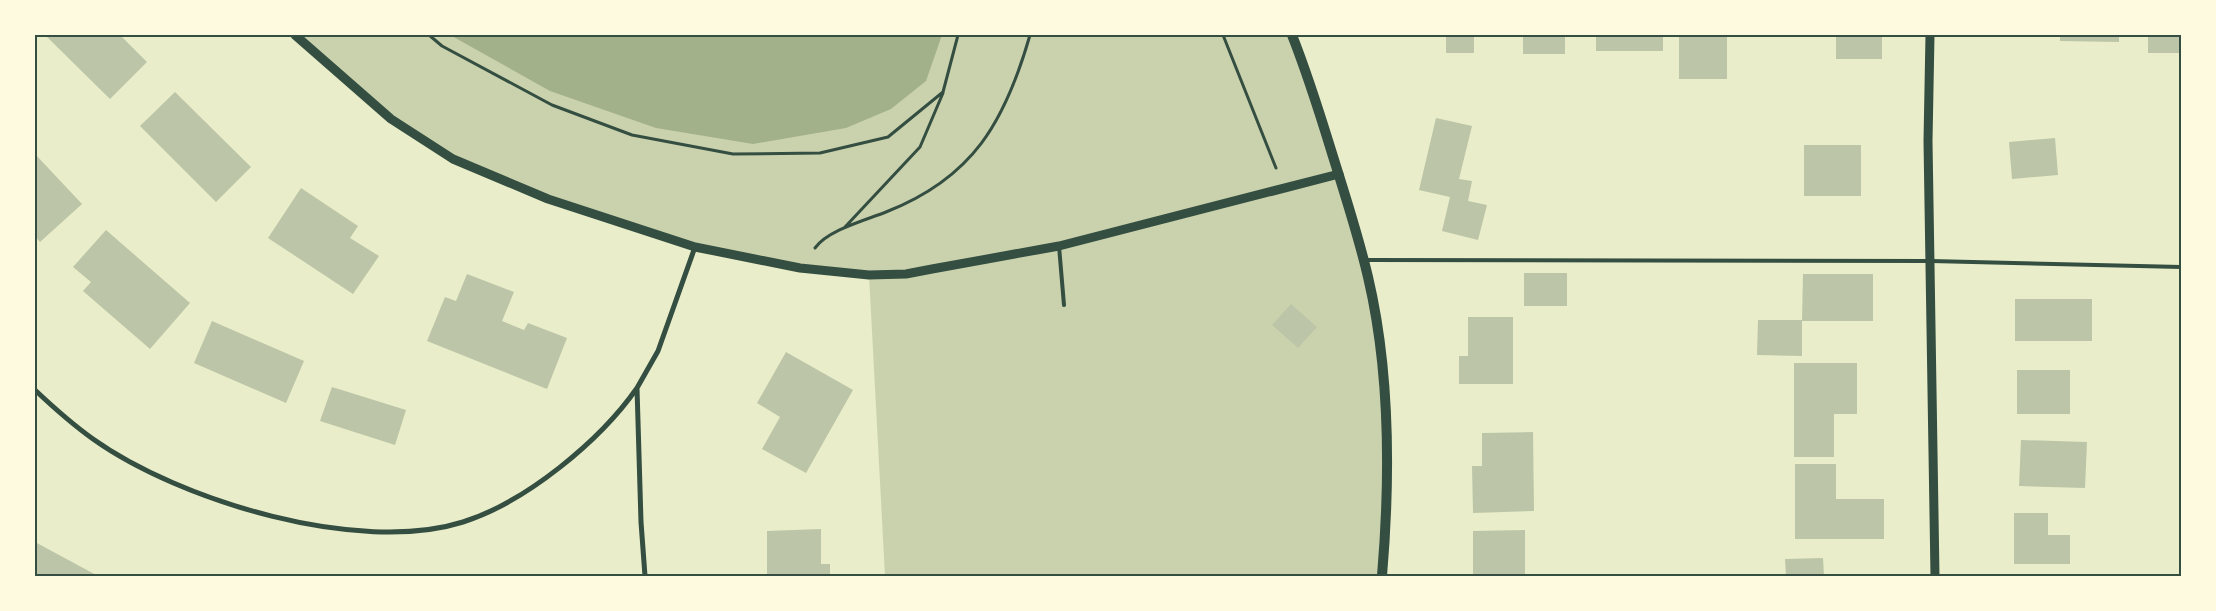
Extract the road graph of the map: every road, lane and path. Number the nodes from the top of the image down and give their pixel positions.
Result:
1 (295, 35) edge
2 (429, 35) edge
3 (958, 35) edge
4 (1030, 35) edge
5 (1223, 35) edge
6 (1292, 35) edge
7 (1930, 35) edge
8 (943, 92) junction
9 (1339, 174) junction
10 (1283, 187) junction
11 (843, 229) junction
12 (1059, 246) junction
13 (695, 247) junction
14 (1364, 260) junction
15 (1930, 261) junction
16 (2181, 267) edge
17 (800, 268) junction
18 (1064, 305) dead end
19 (637, 388) junction
20 (35, 390) edge
21 (646, 576) edge
22 (1382, 576) edge
23 (1935, 576) edge

1 - 13 street
2 - 8 path
3 - 8 path
4 - 11 path
5 - 10 path
6 - 9 main road
7 - 15 street
8 - 11 path
9 - 10 street
9 - 14 main road
10 - 12 street
11 - 17 path
12 - 17 street
12 - 18 lane
13 - 17 street
13 - 19 street
14 - 15 lane
14 - 22 main road
15 - 16 lane
15 - 23 street
19 - 20 street
19 - 21 street

